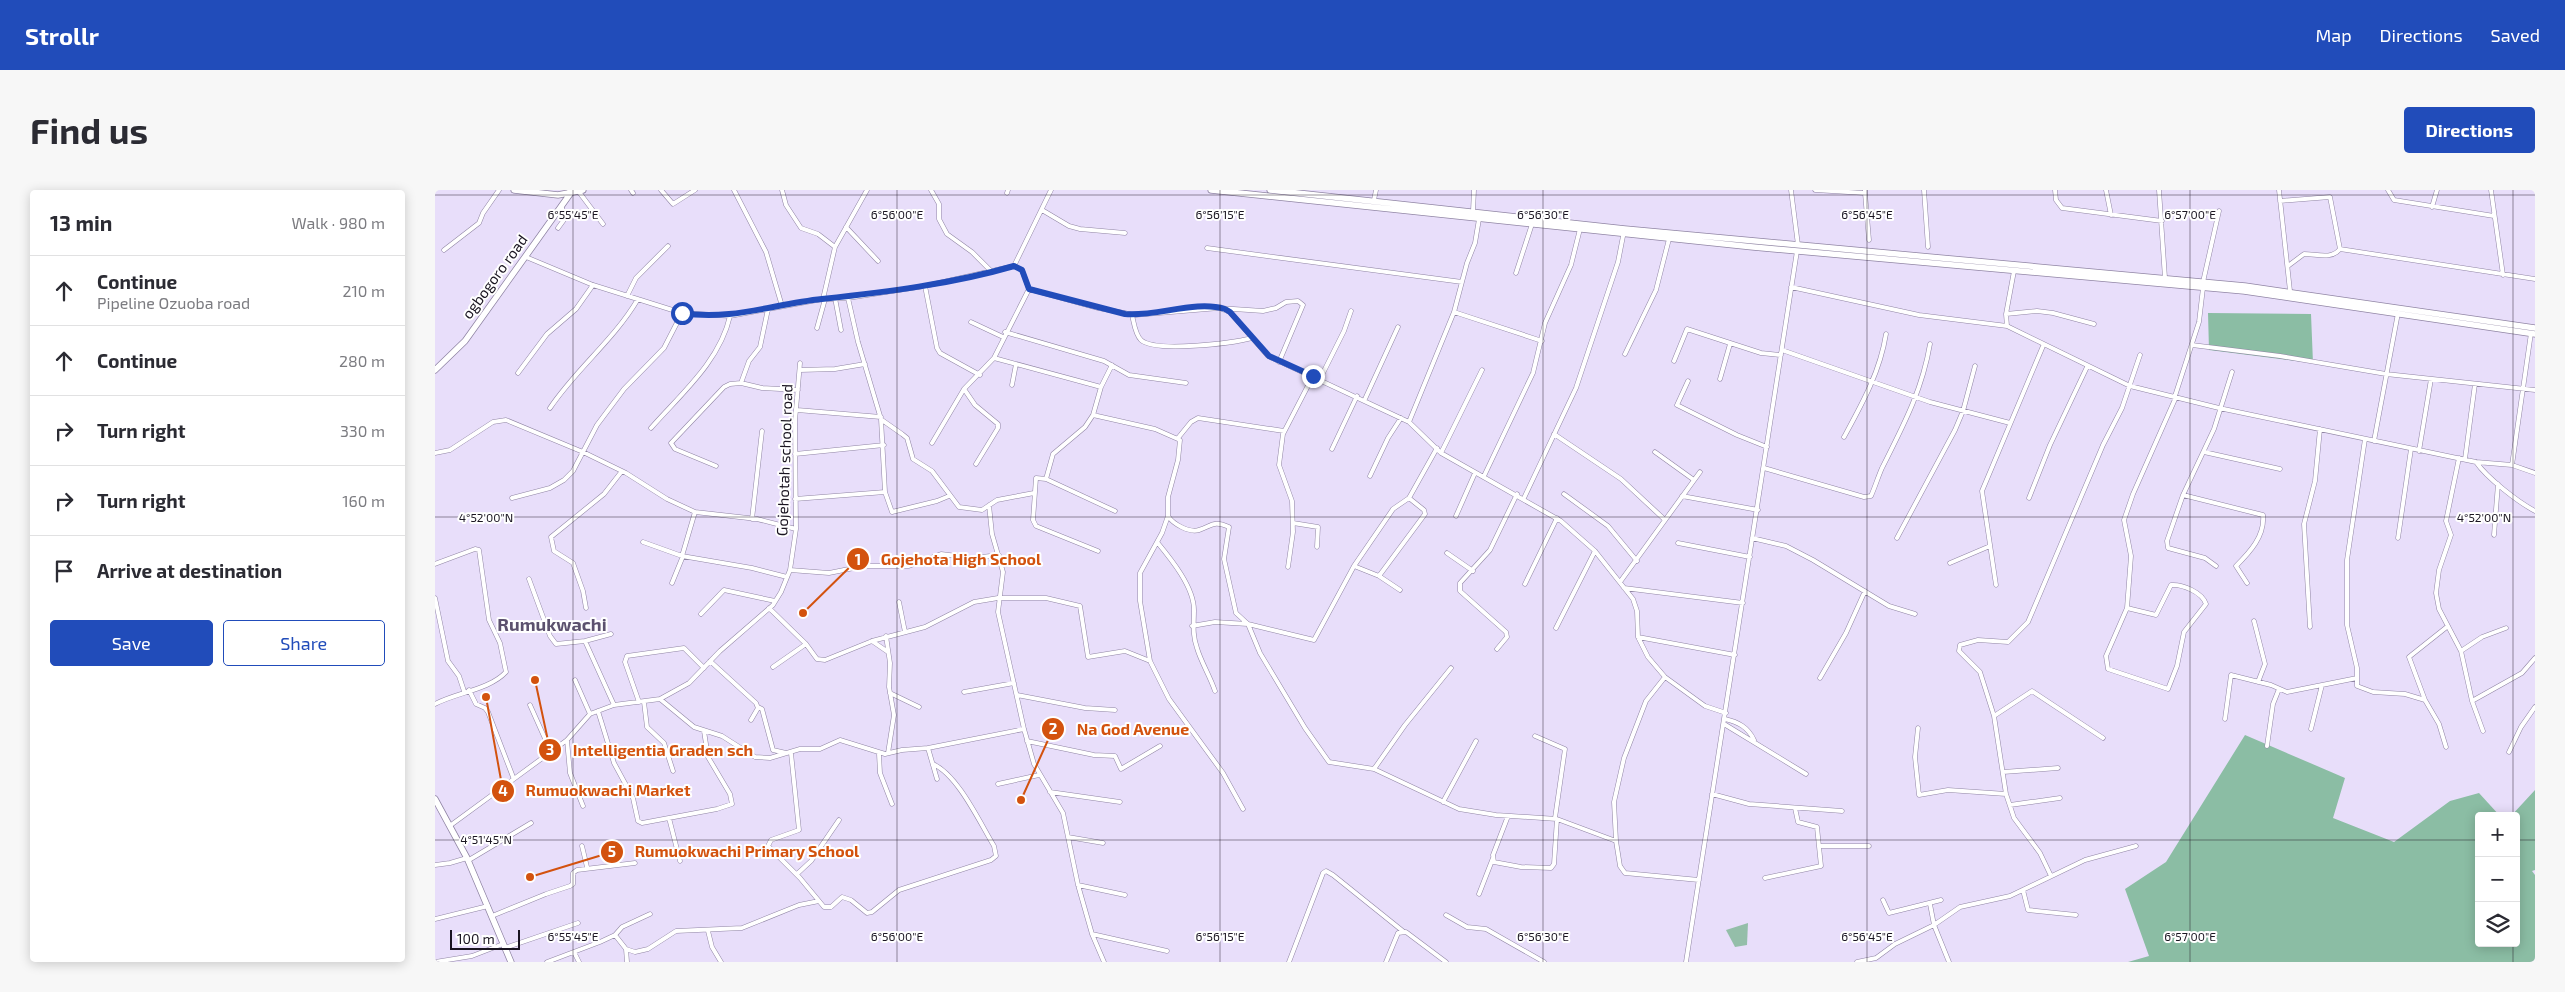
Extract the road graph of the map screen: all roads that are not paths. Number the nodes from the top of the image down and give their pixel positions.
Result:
1 (499, 190) edge
2 (515, 190) edge
3 (661, 190) edge
4 (695, 190) edge
5 (734, 190) edge
6 (782, 190) edge
7 (931, 190) edge
8 (1051, 190) edge
9 (1211, 190) edge
10 (1270, 190) edge
11 (1376, 190) edge
12 (1474, 190) edge
13 (1791, 190) edge
14 (1815, 190) edge
15 (1924, 190) edge
16 (2055, 190) edge
17 (2106, 190) edge
18 (2159, 190) edge
19 (2279, 190) edge
20 (2330, 190) edge
21 (2388, 190) edge
22 (2437, 190) edge
23 (2491, 190) edge
24 (581, 191) edge
25 (865, 191) edge
26 (570, 192) edge
27 (1865, 192) edge
28 (2330, 197) junction
29 (1374, 200) junction
30 (2280, 201) junction
31 (561, 206) junction
32 (2432, 207) junction
33 (1042, 210) junction
34 (2219, 210) dead end
35 (1473, 211) junction
36 (2111, 214) junction
37 (2494, 216) junction
38 (1479, 218) junction
39 (2163, 221) junction
40 (603, 224) dead end
41 (1532, 224) junction
42 (845, 227) junction
43 (558, 228) dead end
44 (1580, 230) junction
45 (1624, 232) junction
46 (1125, 233) dead end
47 (1669, 239) junction
48 (1869, 240) dead end
49 (668, 246) dead end
50 (1928, 247) dead end
51 (835, 248) junction
52 (1207, 248) dead end
53 (1797, 248) junction
54 (2340, 249) junction
55 (444, 250) dead end
56 (526, 257) junction
57 (878, 261) dead end
58 (1014, 266) junction
59 (2288, 266) junction
60 (2014, 271) junction
61 (992, 272) junction
62 (1516, 273) dead end
63 (2503, 275) junction
64 (2165, 278) junction
65 (2535, 279) edge
66 (1462, 282) junction
67 (593, 285) junction
68 (2203, 285) junction
69 (925, 286) junction
70 (1791, 287) junction
71 (1029, 289) junction
72 (2290, 291) junction
73 (627, 296) junction
74 (835, 298) junction
75 (848, 298) junction
76 (638, 299) junction
77 (824, 299) junction
78 (783, 306) junction
79 (768, 308) junction
80 (1219, 308) junction
81 (1351, 311) dead end
82 (1454, 312) junction
83 (682, 313) junction
84 (2398, 313) junction
85 (2006, 314) junction
86 (1132, 315) junction
87 (731, 316) junction
88 (971, 322) dead end
89 (2094, 324) dead end
90 (2007, 326) junction
91 (1398, 327) dead end
92 (817, 328) dead end
93 (2535, 328) edge
94 (841, 330) dead end
95 (1005, 332) junction
96 (1886, 334) dead end
97 (2533, 334) edge
98 (1003, 337) junction
99 (1252, 338) junction
100 (1542, 341) junction
101 (1730, 344) junction
102 (1930, 344) dead end
103 (2192, 345) junction
104 (2043, 346) junction
105 (1781, 352) junction
106 (1625, 354) dead end
107 (2140, 355) dead end
108 (994, 358) junction
109 (1674, 361) dead end
110 (1279, 362) junction
111 (800, 363) dead end
112 (865, 364) junction
113 (1015, 364) junction
114 (1112, 365) junction
115 (1975, 366) dead end
116 (2087, 367) junction
117 (435, 370) edge
118 (799, 370) junction
119 (1482, 370) dead end
120 (2232, 372) dead end
121 (518, 374) dead end
122 (2386, 374) junction
123 (980, 375) junction
124 (1313, 376) junction
125 (1320, 379) junction
126 (1720, 379) dead end
127 (2431, 379) junction
128 (1688, 381) dead end
129 (1873, 381) junction
130 (741, 383) junction
131 (1186, 383) dead end
132 (2475, 384) junction
133 (1012, 385) dead end
134 (2130, 386) junction
135 (1101, 387) junction
136 (964, 389) junction
137 (2523, 389) junction
138 (798, 390) junction
139 (2535, 390) edge
140 (1357, 396) junction
141 (1917, 397) junction
142 (2175, 397) junction
143 (1365, 400) junction
144 (550, 408) dead end
145 (2219, 408) junction
146 (797, 410) junction
147 (1963, 411) junction
148 (1093, 415) junction
149 (881, 418) junction
150 (1401, 418) junction
151 (1409, 422) junction
152 (2010, 423) junction
153 (651, 428) dead end
154 (2320, 429) junction
155 (762, 431) dead end
156 (1284, 431) junction
157 (1554, 434) junction
158 (1844, 437) dead end
159 (1178, 438) junction
160 (2365, 440) junction
161 (2374, 441) junction
162 (932, 443) dead end
163 (883, 445) junction
164 (1767, 447) junction
165 (1437, 448) junction
166 (1332, 449) dead end
167 (2411, 449) junction
168 (2419, 451) junction
169 (583, 452) junction
170 (1655, 452) dead end
171 (2204, 452) junction
172 (435, 453) edge
173 (1441, 453) junction
174 (795, 454) junction
175 (2459, 458) junction
176 (2465, 459) junction
177 (2477, 462) junction
178 (976, 464) dead end
179 (2512, 465) junction
180 (716, 466) dead end
181 (1764, 468) junction
182 (2280, 469) dead end
183 (622, 471) junction
184 (1700, 472) dead end
185 (1475, 473) junction
186 (2535, 473) edge
187 (1370, 476) dead end
188 (1483, 476) junction
189 (1045, 479) junction
190 (1694, 480) junction
191 (2498, 484) junction
192 (885, 492) junction
193 (1034, 493) junction
194 (1517, 494) junction
195 (1564, 494) dead end
196 (2183, 495) junction
197 (949, 496) junction
198 (1681, 496) junction
199 (512, 498) dead end
200 (1409, 498) junction
201 (1524, 498) junction
202 (2029, 498) dead end
203 (795, 500) junction
204 (989, 505) junction
205 (1758, 510) junction
206 (1115, 511) dead end
207 (2535, 511) edge
208 (695, 512) junction
209 (1167, 516) junction
210 (1457, 516) dead end
211 (1557, 518) junction
212 (752, 519) junction
213 (1664, 519) junction
214 (1293, 523) junction
215 (796, 529) junction
216 (2495, 535) dead end
217 (1752, 538) junction
218 (1897, 538) dead end
219 (2399, 538) dead end
220 (643, 542) dead end
221 (1157, 542) junction
222 (1678, 543) dead end
223 (1990, 546) junction
224 (1317, 547) dead end
225 (1098, 551) dead end
226 (1595, 551) junction
227 (1447, 553) dead end
228 (999, 555) junction
229 (683, 556) junction
230 (1751, 557) junction
231 (1637, 561) junction
232 (1950, 563) dead end
233 (435, 564) edge
234 (1354, 566) junction
235 (2215, 566) dead end
236 (1288, 567) dead end
237 (790, 570) junction
238 (1473, 571) junction
239 (1379, 576) junction
240 (787, 577) junction
241 (529, 579) dead end
242 (1620, 582) junction
243 (672, 583) dead end
244 (2247, 583) dead end
245 (1525, 584) dead end
246 (1996, 585) dead end
247 (1624, 588) junction
248 (1400, 590) dead end
249 (1865, 591) junction
250 (435, 598) edge
251 (999, 598) junction
252 (775, 601) junction
253 (899, 602) dead end
254 (1743, 602) junction
255 (585, 608) dead end
256 (769, 608) junction
257 (2127, 608) junction
258 (701, 614) dead end
259 (1915, 614) dead end
260 (2254, 621) dead end
261 (1249, 624) junction
262 (1192, 626) junction
263 (2448, 626) junction
264 (2310, 627) dead end
265 (1556, 628) dead end
266 (2506, 628) dead end
267 (905, 632) junction
268 (611, 634) dead end
269 (886, 636) junction
270 (1638, 637) junction
271 (585, 641) junction
272 (872, 641) junction
273 (806, 644) junction
274 (1497, 650) dead end
275 (2461, 651) junction
276 (888, 652) junction
277 (1735, 655) junction
278 (2535, 658) edge
279 (1150, 661) junction
280 (710, 662) junction
281 (773, 667) dead end
282 (704, 668) junction
283 (1451, 668) dead end
284 (1665, 677) junction
285 (1819, 678) dead end
286 (2357, 678) junction
287 (575, 680) dead end
288 (2258, 682) junction
289 (1014, 683) junction
290 (2322, 684) junction
291 (2279, 689) junction
292 (466, 691) junction
293 (1215, 691) dead end
294 (964, 692) dead end
295 (890, 693) junction
296 (1017, 695) junction
297 (660, 700) junction
298 (2425, 700) junction
299 (2471, 701) junction
300 (639, 702) junction
301 (644, 702) junction
302 (435, 704) edge
303 (530, 705) dead end
304 (614, 705) junction
305 (758, 707) junction
306 (919, 707) dead end
307 (2535, 707) edge
308 (598, 710) junction
309 (1115, 710) dead end
310 (1726, 713) junction
311 (590, 714) junction
312 (1994, 716) junction
313 (2225, 719) dead end
314 (751, 720) dead end
315 (1725, 721) junction
316 (1918, 728) dead end
317 (2311, 729) dead end
318 (1024, 730) junction
319 (705, 731) junction
320 (2483, 731) dead end
321 (1535, 736) dead end
322 (2103, 738) dead end
323 (567, 740) junction
324 (1027, 741) junction
325 (1476, 741) dead end
326 (1754, 741) junction
327 (1161, 746) dead end
328 (2267, 746) dead end
329 (2446, 747) dead end
330 (928, 748) junction
331 (551, 752) junction
332 (2509, 752) dead end
333 (786, 753) junction
334 (791, 753) junction
335 (888, 753) junction
336 (879, 754) junction
337 (933, 764) junction
338 (2058, 768) dead end
339 (1373, 769) junction
340 (673, 772) dead end
341 (2003, 772) junction
342 (1807, 774) dead end
343 (1039, 775) junction
344 (513, 777) junction
345 (937, 779) dead end
346 (998, 784) dead end
347 (1050, 792) junction
348 (1712, 794) junction
349 (2006, 794) junction
350 (2060, 798) dead end
351 (435, 799) edge
352 (1120, 802) dead end
353 (1443, 802) junction
354 (892, 804) dead end
355 (2009, 805) junction
356 (583, 806) dead end
357 (1795, 808) junction
358 (1243, 809) dead end
359 (1842, 811) dead end
360 (1508, 816) junction
361 (669, 818) junction
362 (1556, 819) junction
363 (839, 820) dead end
364 (531, 823) dead end
365 (451, 825) junction
366 (1069, 836) junction
367 (1616, 841) junction
368 (1103, 843) dead end
369 (582, 846) dead end
370 (1820, 846) junction
371 (1869, 846) dead end
372 (2136, 846) dead end
373 (1493, 858) junction
374 (468, 859) junction
375 (680, 861) dead end
376 (635, 863) dead end
377 (435, 865) edge
378 (587, 867) junction
379 (797, 874) junction
380 (2051, 876) junction
381 (1765, 878) dead end
382 (1699, 880) junction
383 (1079, 885) junction
384 (2023, 890) junction
385 (1479, 894) dead end
386 (1125, 895) dead end
387 (1883, 900) dead end
388 (1941, 900) dead end
389 (819, 901) junction
390 (1930, 904) junction
391 (488, 906) junction
392 (650, 914) dead end
393 (1445, 915) dead end
394 (492, 916) junction
395 (2076, 916) dead end
396 (435, 919) edge
397 (578, 923) dead end
398 (1934, 925) junction
399 (708, 931) junction
400 (1404, 932) junction
401 (1092, 934) junction
402 (615, 935) junction
403 (504, 946) junction
404 (626, 949) junction
405 (1167, 951) dead end
406 (573, 952) junction
407 (435, 962) edge
408 (511, 962) edge
409 (547, 962) edge
410 (579, 962) edge
411 (627, 962) edge
412 (721, 962) edge
413 (1103, 962) edge
414 (1289, 962) edge
415 (1386, 962) edge
416 (1446, 962) edge
417 (1544, 962) edge
418 (1685, 962) edge
419 (1857, 962) edge
420 (1949, 962) edge

1 - 55 street
2 - 26 main road
3 - 4 street
5 - 78 street
6 - 51 street
7 - 61 street
8 - 33 street
9 - 38 main road
10 - 29 main road
11 - 29 street
12 - 35 street
13 - 53 street
14 - 27 street
15 - 50 street
16 - 36 street
17 - 36 street
18 - 39 street
19 - 30 street
20 - 28 street
21 - 32 street
22 - 32 street
23 - 37 street
24 - 26 main road
24 - 40 street
25 - 42 street
26 - 31 main road, ogbogoro road
27 - 48 street
28 - 30 street
28 - 54 street
29 - 35 main road
30 - 59 street
31 - 43 street
31 - 56 main road, ogbogoro road
32 - 37 street
33 - 46 street
33 - 58 street
34 - 68 street
35 - 45 main road
36 - 39 street
37 - 63 street
38 - 41 main road
38 - 66 street
39 - 64 street
41 - 44 main road
41 - 62 street
42 - 51 street
42 - 57 street
44 - 45 main road
44 - 100 street
45 - 47 main road
45 - 53 main road
45 - 157 street
47 - 53 main road
47 - 106 street
49 - 73 street
51 - 77 street
52 - 66 street
53 - 60 main road
53 - 64 main road
53 - 70 street
54 - 59 street
54 - 63 street
56 - 67 street
56 - 117 main road, ogbogoro road
58 - 61 street
58 - 71 street
59 - 72 street
60 - 68 main road
60 - 85 street
61 - 69 street
63 - 65 street
64 - 68 main road
66 - 82 street
67 - 73 street
67 - 121 street
68 - 72 main road
68 - 84 main road
68 - 103 street
69 - 75 street
69 - 123 street
70 - 90 street
70 - 105 street
71 - 86 street
71 - 95 street
72 - 93 main road
73 - 76 street
74 - 75 street
74 - 77 street
74 - 94 street
75 - 112 street
76 - 83 street
76 - 144 street
77 - 78 street
77 - 92 street
78 - 79 street
79 - 87 street
79 - 130 street
80 - 86 street
80 - 99 street
80 - 110 street
81 - 125 street
82 - 100 street
82 - 151 street
83 - 87 street
83 - 169 street
84 - 97 main road
84 - 122 street
85 - 89 street
85 - 90 street
86 - 99 street
87 - 153 street
88 - 98 street
90 - 104 street
91 - 143 street
95 - 98 street
95 - 114 street
96 - 129 street
97 - 137 street
98 - 108 street
99 - 110 street
100 - 188 street
101 - 105 street
101 - 109 street
101 - 126 street
102 - 141 street
103 - 122 street
103 - 142 street
104 - 116 street
104 - 152 street
105 - 129 street
105 - 164 street
107 - 134 street
108 - 113 street
108 - 123 street
110 - 124 street
111 - 118 street, Gojehotah school road
112 - 118 street
112 - 149 street
113 - 133 street
113 - 135 street
114 - 131 street
114 - 135 street
115 - 147 street
116 - 134 street
116 - 202 street
118 - 138 street, Gojehotah school road
119 - 173 street
120 - 145 street
122 - 127 street
122 - 161 street
123 - 136 street
124 - 125 street
124 - 156 street
125 - 140 street
127 - 132 street
127 - 168 street
128 - 164 street
129 - 141 street
129 - 158 street
130 - 138 street
130 - 180 street
132 - 137 street
132 - 176 street
134 - 142 street
134 - 312 street
135 - 148 street
136 - 162 street
136 - 178 street
137 - 139 street
137 - 179 street
138 - 146 street, Gojehotah school road
140 - 143 street
140 - 166 street
141 - 147 street
141 - 181 street
142 - 145 street
142 - 257 street
143 - 150 street
145 - 154 street
145 - 171 street
146 - 149 street
146 - 174 street, Gojehotah school road
147 - 152 street
147 - 218 street
148 - 159 street
148 - 189 street
149 - 163 street
149 - 197 street
150 - 151 street
150 - 187 street
151 - 165 street
152 - 223 street
154 - 160 street
154 - 264 street
155 - 212 street
156 - 159 street
156 - 214 street
157 - 201 street
157 - 213 street
159 - 209 street
160 - 161 street
160 - 286 street
161 - 167 street
163 - 174 street
163 - 192 street
164 - 181 street
165 - 173 street
165 - 200 street
167 - 168 street
167 - 219 street
168 - 175 street
169 - 172 street
169 - 183 street
169 - 199 street
170 - 190 street
171 - 182 street
171 - 196 street
173 - 185 street
174 - 203 street, Gojehotah school road
175 - 176 street
175 - 263 street
176 - 177 street
177 - 179 street
177 - 191 street
179 - 186 street
181 - 205 street
183 - 208 street
183 - 255 street
184 - 190 street
185 - 188 street
185 - 210 street
188 - 194 street
189 - 193 street
189 - 206 street
190 - 198 street
191 - 207 street
191 - 216 street
192 - 197 street
192 - 203 street
193 - 204 street
193 - 225 street
194 - 201 street
194 - 238 street
195 - 231 street
196 - 235 street
196 - 244 street
197 - 204 street
198 - 205 street
198 - 213 street
200 - 234 street
200 - 239 street
201 - 211 street
203 - 215 street, Gojehotah school road
204 - 228 street
205 - 217 street
208 - 212 street
208 - 229 street
209 - 221 street
209 - 261 street
211 - 226 street
211 - 245 street
212 - 215 street
213 - 231 street
214 - 224 street
214 - 236 street
215 - 237 street, Gojehotah school road
217 - 230 street
217 - 249 street
220 - 229 street
221 - 262 street
221 - 279 street
222 - 230 street
223 - 232 street
223 - 246 street
226 - 242 street
226 - 265 street
227 - 238 street
228 - 237 street
228 - 251 street
229 - 240 street
229 - 243 street
230 - 254 street
231 - 242 street
233 - 292 street
234 - 239 street
234 - 261 street
237 - 240 street, Gojehotah school road
238 - 274 street
239 - 248 street
240 - 252 street, Gojehotah school road
241 - 271 street
242 - 247 street
247 - 254 street
247 - 270 street
249 - 259 street
249 - 285 street
250 - 292 street
251 - 267 street
251 - 279 street
251 - 289 street
252 - 256 street, Gojehotah school road
252 - 258 street
253 - 267 street
254 - 277 street
256 - 273 street
256 - 280 street, Gojehotah school road
257 - 257 street
260 - 288 street
261 - 262 street
261 - 339 street
262 - 293 street
263 - 275 street
263 - 298 street
266 - 275 street
267 - 269 street
268 - 271 street
269 - 272 street
269 - 276 street
270 - 277 street
270 - 284 street
271 - 304 street
272 - 273 street
272 - 276 street
273 - 281 street
275 - 299 street
276 - 295 street
277 - 310 street
278 - 299 street
279 - 358 street
280 - 282 street, Gojehotah school road
280 - 305 street
282 - 297 street, Gojehotah school road
282 - 300 street
283 - 339 street
284 - 310 street
284 - 367 street
286 - 290 street
286 - 298 street
287 - 311 street
288 - 291 street
288 - 313 street
289 - 294 street
289 - 296 street
290 - 291 street
290 - 317 street
291 - 328 street
292 - 302 street
292 - 344 street
295 - 306 street
295 - 335 street
296 - 309 street
296 - 318 street
297 - 301 street, Gojehotah school road
297 - 319 street
298 - 329 street
299 - 320 street
300 - 301 street, Gojehotah school road
300 - 304 street, Gojehotah school road
301 - 340 street
303 - 331 street
304 - 308 street, Gojehotah school road
305 - 314 street
305 - 333 street
307 - 332 street
308 - 311 street, Gojehotah school road
308 - 361 street
310 - 315 street
311 - 323 street, Gojehotah school road
312 - 322 street
312 - 341 street
315 - 326 street
315 - 326 street
315 - 348 street
316 - 349 street
318 - 324 street
318 - 330 street
319 - 333 street
319 - 361 street
321 - 362 street
323 - 331 street, Gojehotah school road
323 - 356 street
324 - 327 street
324 - 343 street
325 - 353 street
326 - 342 street
330 - 335 street
330 - 337 street
331 - 344 street, Gojehotah school road
333 - 334 street
334 - 336 street
334 - 379 street
335 - 336 street
336 - 354 street
337 - 345 street
337 - 389 street
338 - 341 street
339 - 353 street
341 - 349 street
343 - 346 street
343 - 347 street
344 - 365 street, Gojehotah school road
347 - 352 street
347 - 366 street
348 - 357 street
348 - 382 street
349 - 355 street
350 - 355 street
351 - 365 main road
353 - 360 street
355 - 380 street
357 - 359 street
357 - 370 street
360 - 362 street
360 - 373 street
361 - 375 street
362 - 367 street
362 - 373 street
363 - 379 street
364 - 374 street
365 - 374 main road
366 - 368 street
366 - 383 street
367 - 382 street
369 - 378 street
370 - 371 street
370 - 381 street
372 - 380 street
373 - 385 street
374 - 377 street
374 - 391 main road
376 - 378 street
378 - 394 street
379 - 389 street
380 - 384 street
382 - 418 street
383 - 386 street
383 - 401 street
384 - 395 street
384 - 398 street
387 - 390 street
388 - 390 street
389 - 399 street
390 - 398 street
391 - 394 main road
391 - 396 street
392 - 402 street
393 - 417 street
394 - 403 main road
397 - 403 street
398 - 419 street
398 - 420 street
399 - 404 street
399 - 412 street
400 - 414 street
400 - 415 street
400 - 416 street
401 - 405 street
401 - 413 street
402 - 404 street
402 - 406 street
403 - 407 street
403 - 408 main road
404 - 411 street
406 - 409 street
406 - 410 street

